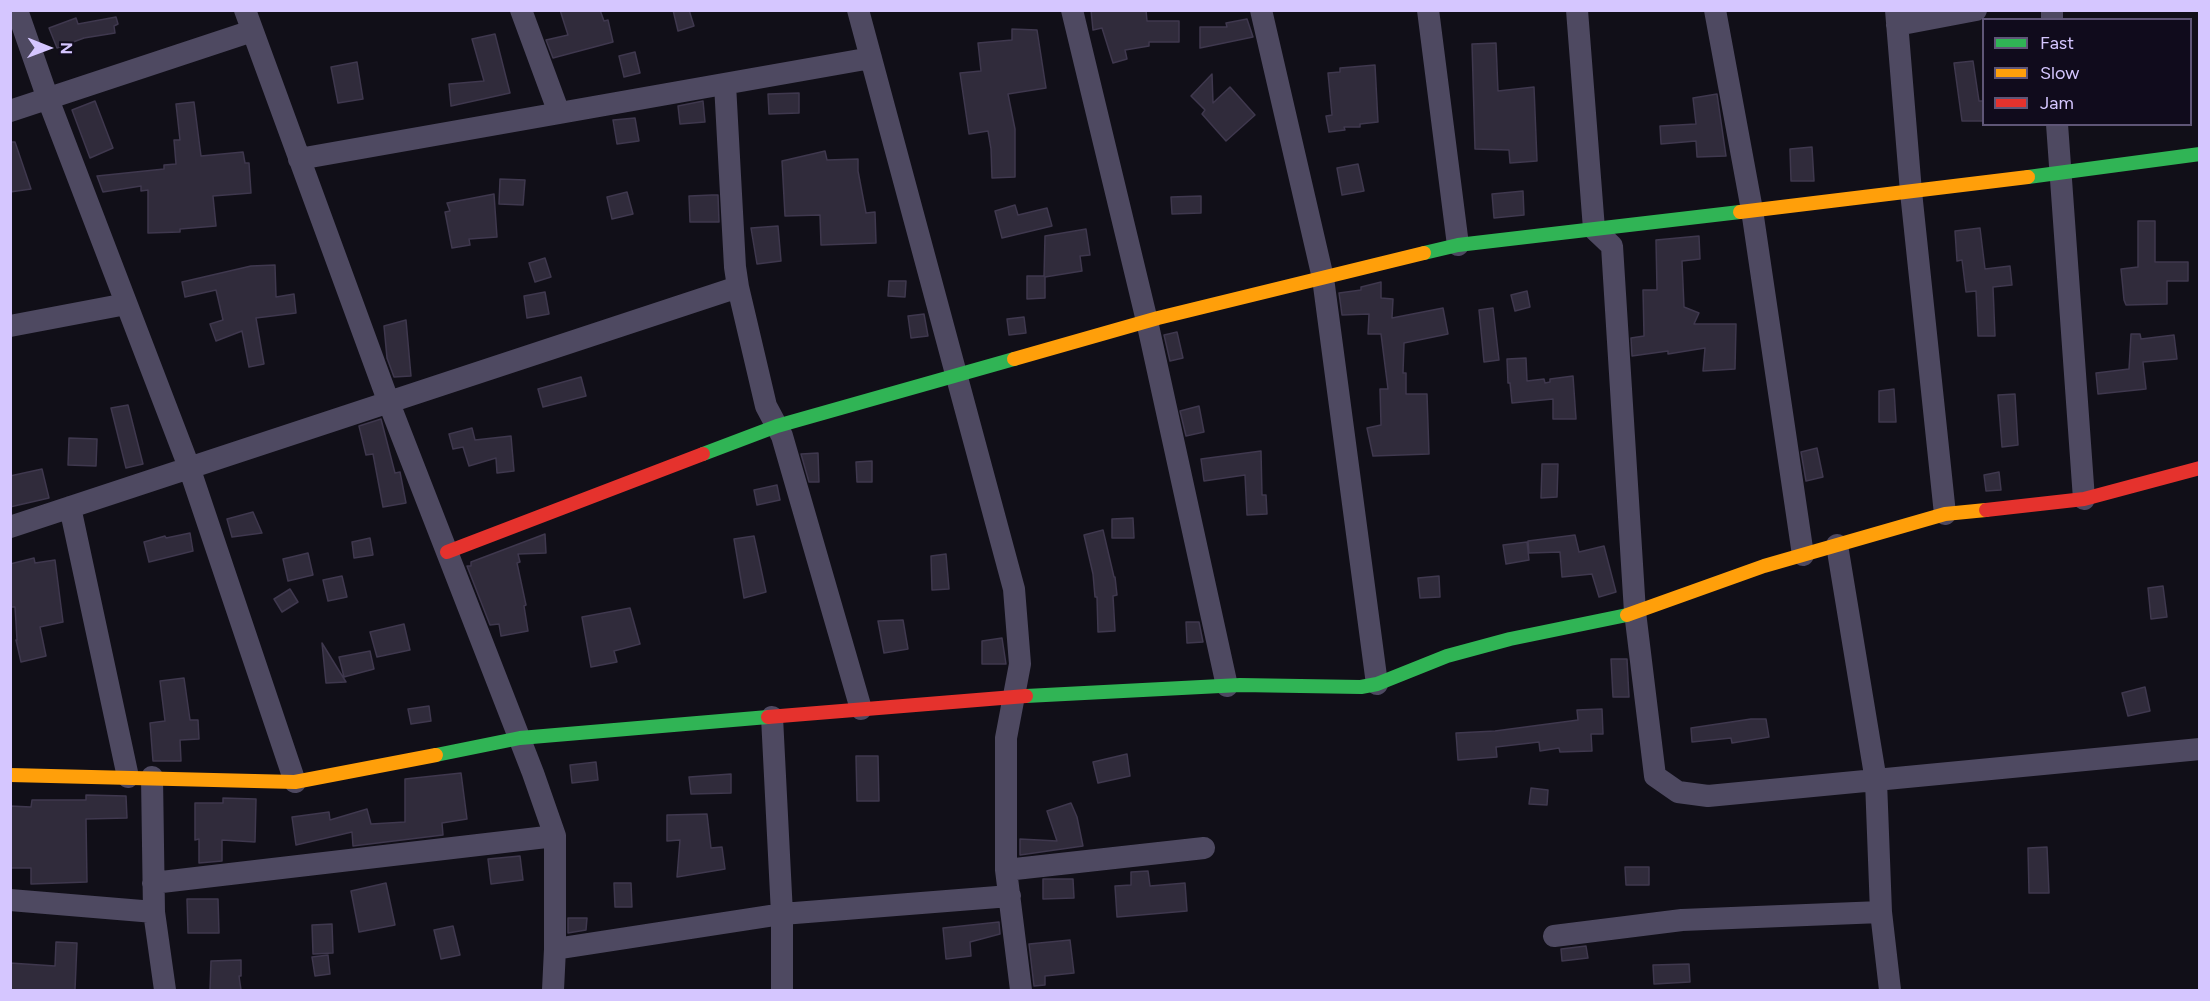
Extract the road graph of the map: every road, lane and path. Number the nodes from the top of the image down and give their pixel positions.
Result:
1 (17, 10) edge
2 (521, 10) edge
3 (858, 10) edge
4 (1072, 10) edge
5 (1261, 10) edge
6 (1428, 10) edge
7 (1577, 10) edge
8 (1715, 10) edge
9 (1976, 10) edge
10 (1897, 17) edge
11 (248, 21) edge
12 (871, 58) junction
13 (725, 84) junction
14 (48, 99) junction
15 (10, 111) edge
16 (559, 113) junction
17 (2057, 126) edge
18 (2199, 154) edge
19 (299, 159) junction
20 (2060, 172) junction
21 (1911, 192) junction
22 (1752, 210) junction
23 (1594, 229) junction
24 (1458, 245) junction
25 (1323, 278) junction
26 (738, 287) junction
27 (126, 304) junction
28 (1147, 321) junction
29 (10, 326) edge
30 (957, 375) junction
31 (389, 403) junction
32 (777, 426) junction
33 (189, 467) junction
34 (2199, 468) edge
35 (2084, 499) junction
36 (70, 507) junction
37 (1945, 514) junction
38 (10, 527) edge
39 (1837, 545) junction
40 (447, 552) junction
41 (1803, 555) junction
42 (1635, 612) junction
43 (1377, 684) junction
44 (1227, 686) junction
45 (1014, 697) junction
46 (861, 710) junction
47 (772, 717) junction
48 (519, 738) junction
49 (2199, 749) edge
50 (10, 775) edge
51 (128, 777) junction
52 (152, 777) junction
53 (1876, 781) junction
54 (295, 782) junction
55 (555, 836) junction
56 (1204, 848) dead end
57 (1006, 870) junction
58 (153, 883) junction
59 (1010, 896) junction
60 (10, 900) edge
61 (154, 912) junction
62 (1881, 912) junction
63 (782, 914) junction
64 (1554, 936) dead end
65 (555, 949) junction
66 (165, 990) edge
67 (553, 990) edge
68 (782, 990) edge
69 (1021, 990) edge
70 (1890, 990) edge

1 - 14 street
2 - 16 street
3 - 12 street
4 - 28 street
5 - 25 street
6 - 24 street
7 - 23 street
8 - 22 street
9 - 10 street
10 - 21 street
11 - 14 street
11 - 19 street
12 - 13 street
12 - 30 street
13 - 16 street
13 - 26 street
14 - 15 street
14 - 27 street
16 - 19 street
17 - 20 street
18 - 20 street
19 - 31 street
20 - 21 street
20 - 35 street
21 - 22 street
21 - 37 street
22 - 23 street
22 - 41 street
23 - 24 street
23 - 42 street
24 - 25 street
25 - 28 street
25 - 43 street
26 - 31 street
26 - 32 street
27 - 29 street
27 - 33 street
28 - 30 street
28 - 44 street
30 - 32 street
30 - 45 street
31 - 33 street
31 - 40 street
32 - 40 street
32 - 46 street
33 - 36 street
33 - 54 street
34 - 35 street
35 - 37 street
36 - 38 street
36 - 51 street
37 - 39 street
39 - 41 street
39 - 53 street
40 - 48 street
41 - 42 street
42 - 43 street
42 - 53 street
43 - 44 street
44 - 45 street
45 - 46 street
45 - 57 street
46 - 47 street
47 - 48 street
47 - 63 street
48 - 54 street
48 - 55 street
49 - 53 street
50 - 51 street
51 - 52 street
52 - 54 street
52 - 58 street
53 - 62 street
55 - 58 street
55 - 65 street
56 - 57 street
57 - 59 street
58 - 61 street
59 - 63 street
59 - 69 street
60 - 61 street
61 - 66 street
62 - 64 street
62 - 70 street
63 - 65 street
63 - 68 street
65 - 67 street

